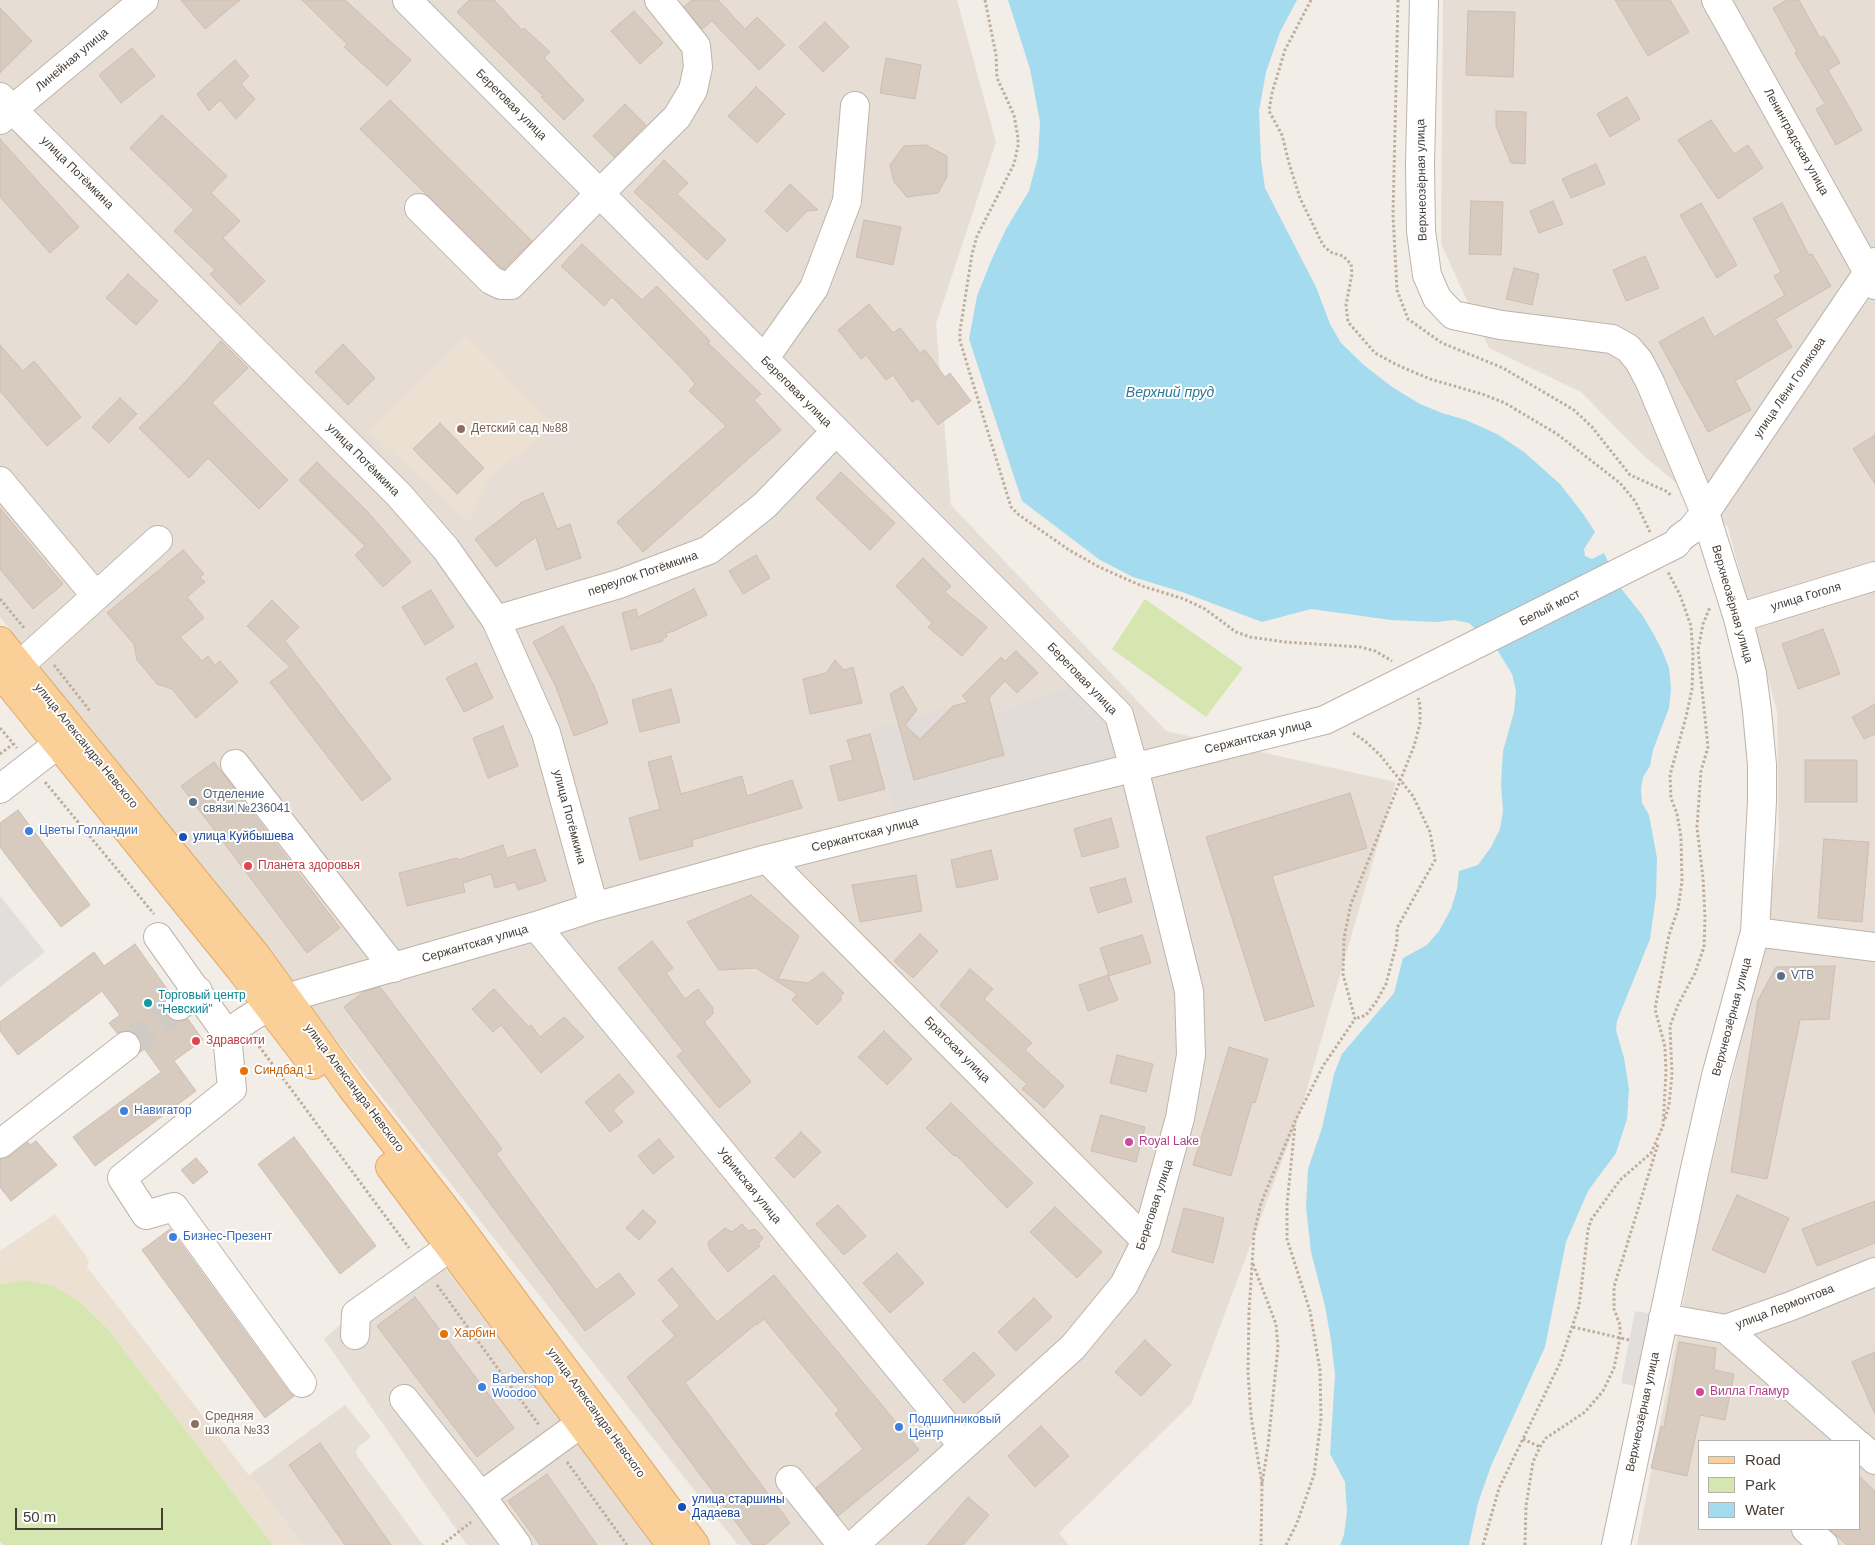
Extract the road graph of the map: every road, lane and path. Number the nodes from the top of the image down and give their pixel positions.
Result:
1 (144, 0) edge
2 (407, 0) edge
3 (659, 0) edge
4 (985, 0) edge
5 (1398, 0) edge
6 (1424, 0) edge
7 (1716, 0) edge
8 (855, 106) dead end
9 (4, 109) edge
10 (599, 194) junction
11 (419, 208) dead end
12 (1873, 273) edge
13 (764, 359) junction
14 (836, 431) junction
15 (0, 482) edge
16 (1698, 521) junction
17 (158, 540) dead end
18 (1650, 558) junction
19 (1875, 576) edge
20 (96, 596) junction
21 (1713, 599) dead end
22 (1738, 618) junction
23 (496, 620) junction
24 (0, 641) edge
25 (1458, 654) joint
26 (10, 669) edge
27 (1410, 678) junction
28 (1325, 720) junction
29 (0, 728) edge
30 (13, 744) junction
31 (58, 744) junction
32 (0, 754) edge
33 (236, 764) dead end
34 (31, 765) junction
35 (1134, 768) junction
36 (1401, 780) junction
37 (0, 789) edge
38 (767, 858) junction
39 (594, 907) junction
40 (157, 926) joint
41 (536, 926) junction
42 (1755, 932) junction
43 (1875, 947) edge
44 (394, 968) junction
45 (277, 1002) junction
46 (1355, 1018) junction
47 (234, 1028) junction
48 (126, 1046) tunnel mouth
49 (1296, 1119) junction
50 (1664, 1126) junction
51 (0, 1144) edge
52 (1146, 1241) junction
53 (450, 1248) junction
54 (1252, 1261) junction
55 (423, 1267) junction
56 (1875, 1272) edge
57 (1663, 1318) junction
58 (1573, 1327) junction
59 (1726, 1329) junction
60 (355, 1336) dead end
61 (1620, 1338) junction
62 (1629, 1340) dead end
63 (302, 1383) dead end
64 (404, 1399) dead end
65 (580, 1424) junction
66 (1523, 1439) junction
67 (1853, 1440) edge
68 (553, 1443) junction
69 (963, 1446) junction
70 (1860, 1446) edge
71 (1540, 1447) junction
72 (1875, 1460) edge
73 (790, 1480) dead end
74 (1262, 1484) junction
75 (485, 1502) junction
76 (1807, 1530) edge
77 (442, 1545) edge
78 (517, 1545) edge
79 (627, 1545) edge
80 (671, 1545) edge
81 (695, 1545) edge
82 (842, 1545) edge
83 (854, 1545) edge
84 (1261, 1545) edge
85 (1286, 1545) edge
86 (1484, 1545) edge
87 (1525, 1545) edge
88 (1616, 1545) edge
89 (1824, 1545) edge

1 - 9 street, Линейная улица
2 - 10 street, Береговая улица
3 - 10 street
4 - 27 path
5 - 16 path
6 - 16 street, Верхнеозёрная улица
7 - 12 street, Ленинградская улица
8 - 13 street
9 - 23 street, улица Потёмкина
10 - 11 street
10 - 13 street, Береговая улица
12 - 16 street, улица Лёни Голикова
13 - 14 street, Береговая улица
14 - 23 street, переулок Потёмкина
14 - 35 street, Береговая улица
15 - 20 street
16 - 18 street, улица Лёни Голикова
16 - 22 street, Верхнеозёрная улица
17 - 20 street
18 - 25 street, Белый мост
18 - 50 path
19 - 22 street, улица Гоголя
20 - 26 street
21 - 50 path
22 - 42 street, Верхнеозёрная улица
23 - 39 street, улица Потёмкина
24 - 26 main road, улица Александра Невского
25 - 27 street, Сержантская улица
26 - 31 main road, улица Александра Невского
26 - 45 main road, улица Александра Невского
27 - 28 street, Сержантская улица
27 - 36 path
28 - 35 street, Сержантская улица
28 - 36 path
29 - 30 path
30 - 32 path
30 - 34 path
31 - 34 street
31 - 45 main road, улица Александра Невского
33 - 44 street
34 - 37 street
34 - 40 path
35 - 38 street, Сержантская улица
35 - 52 street, Береговая улица
36 - 46 path
36 - 46 path
38 - 39 street, Сержантская улица
38 - 52 street, Братская улица
39 - 41 street, Сержантская улица
40 - 47 street
41 - 44 street, Сержантская улица
41 - 69 street, Уфимская улица
42 - 43 street
42 - 57 street, Верхнеозёрная улица
44 - 45 street, Сержантская улица
45 - 47 street, Сержантская улица
45 - 53 main road, улица Александра Невского
45 - 81 main road, улица Александра Невского
46 - 49 path
47 - 55 path
47 - 63 street
48 - 51 street
49 - 54 path
49 - 85 path
50 - 58 path
50 - 61 path
52 - 69 street, Береговая улица
53 - 55 street
53 - 65 main road, улица Александра Невского
54 - 74 path
54 - 74 path
55 - 60 street
55 - 68 path
56 - 59 street, улица Лермонтова
57 - 59 street, улица Лермонтова
57 - 88 street, Верхнеозёрная улица
58 - 61 path
58 - 66 path
59 - 67 street
61 - 62 path
61 - 71 path
64 - 75 street
65 - 68 street
65 - 80 main road, улица Александра Невского
66 - 71 path
66 - 86 path
68 - 75 street
68 - 79 path
69 - 83 street, Береговая улица
70 - 72 street
71 - 87 path
73 - 82 street
74 - 84 path
75 - 77 path
75 - 78 street
76 - 89 street

